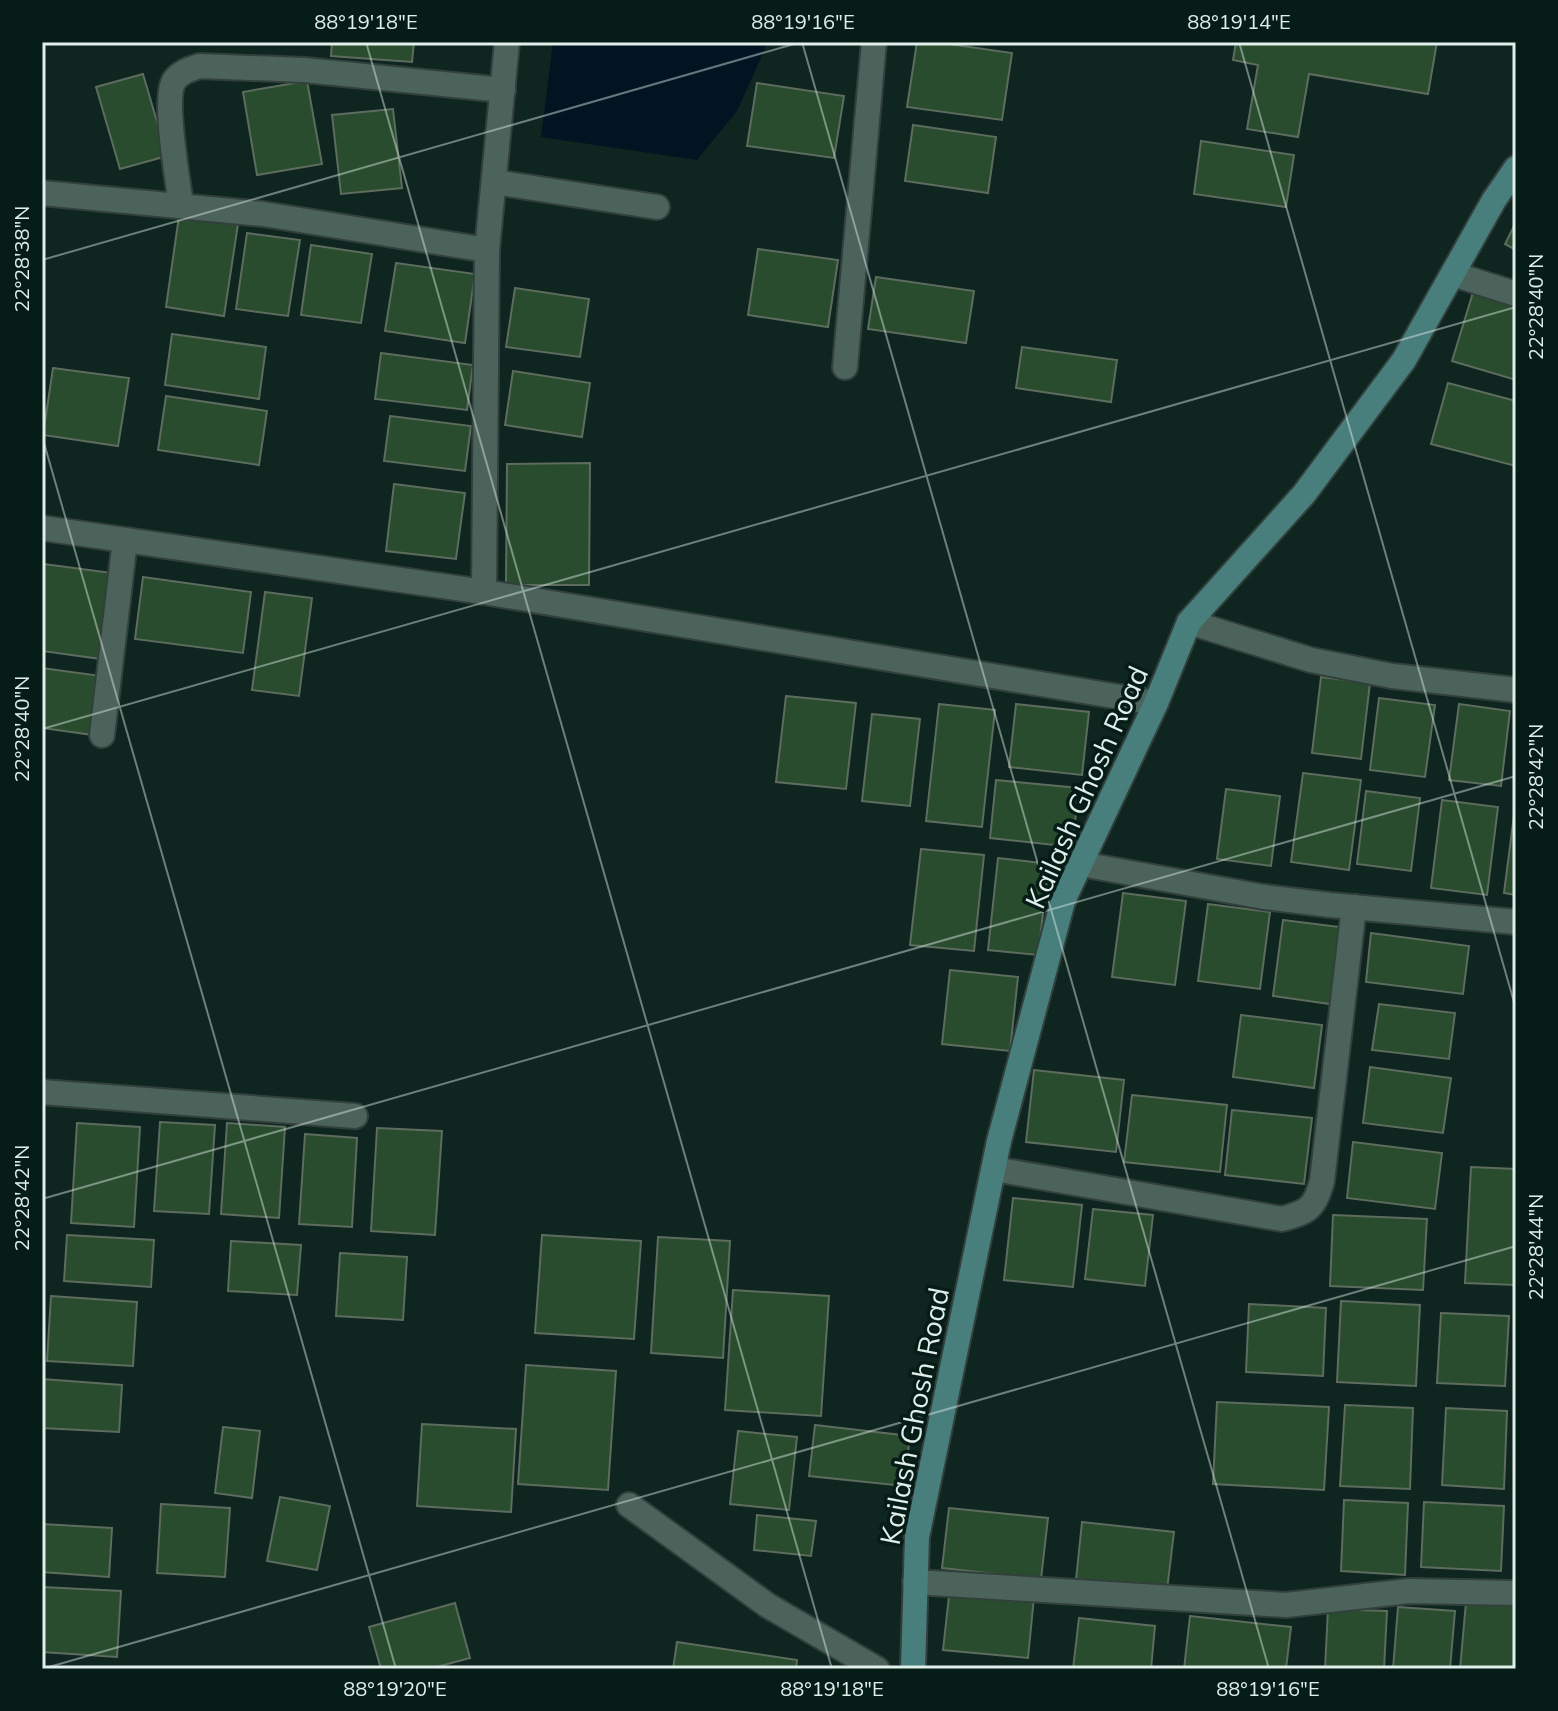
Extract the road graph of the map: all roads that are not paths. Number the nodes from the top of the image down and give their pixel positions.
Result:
1 (507, 42) edge
2 (874, 42) edge
3 (503, 90) junction
4 (1516, 168) edge
5 (494, 182) junction
6 (42, 193) edge
7 (181, 205) junction
8 (657, 207) dead end
9 (487, 250) junction
10 (1453, 274) junction
11 (1516, 294) edge
12 (845, 367) dead end
13 (42, 528) edge
14 (125, 540) junction
15 (484, 592) junction
16 (1189, 622) junction
17 (1516, 690) edge
18 (1156, 703) junction
19 (102, 735) dead end
20 (1081, 864) junction
21 (1354, 907) junction
22 (1516, 922) edge
23 (42, 1092) edge
24 (355, 1116) dead end
25 (994, 1169) junction
26 (629, 1505) dead end
27 (915, 1582) junction
28 (1516, 1593) edge
29 (877, 1669) edge
30 (913, 1669) edge

1 - 3 street
2 - 12 street
3 - 5 street
3 - 7 street
4 - 10 street, Kailash Ghosh Road
5 - 8 street
5 - 9 street
6 - 7 street
7 - 9 street
9 - 15 street
10 - 11 street
10 - 16 street, Kailash Ghosh Road
13 - 14 street
14 - 15 street
14 - 19 street
15 - 18 street
16 - 17 street
16 - 18 street, Kailash Ghosh Road
18 - 20 street, Kailash Ghosh Road
20 - 21 street
20 - 25 street, Kailash Ghosh Road
21 - 22 street
21 - 25 street
23 - 24 street
25 - 27 street, Kailash Ghosh Road
26 - 29 street
27 - 28 street
27 - 30 street, Kailash Ghosh Road

